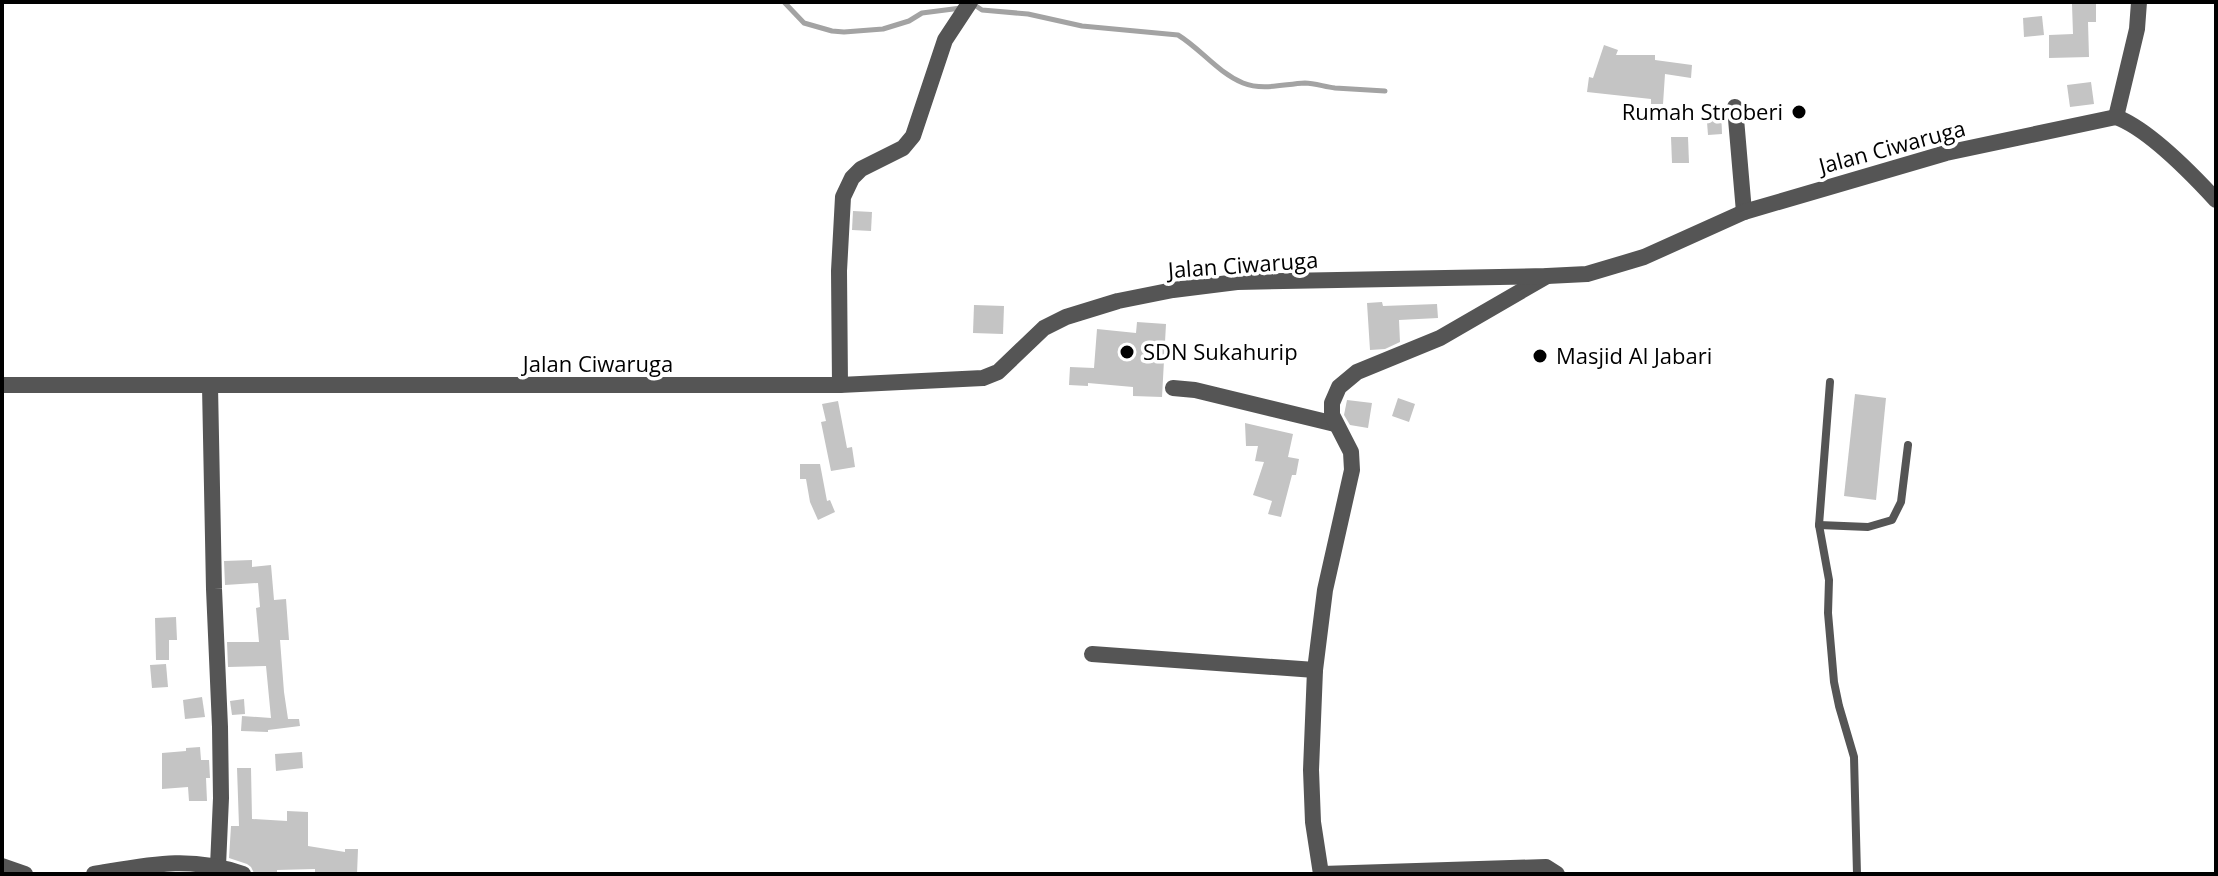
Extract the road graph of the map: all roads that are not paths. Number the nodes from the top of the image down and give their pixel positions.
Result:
1 (970, 2) edge
2 (2139, 2) edge
3 (1735, 107) dead end
4 (2116, 117) junction
5 (2216, 200) edge
6 (1744, 212) junction
7 (1547, 276) junction
8 (1830, 382) dead end
9 (2, 385) edge
10 (840, 385) junction
11 (210, 386) junction
12 (1173, 388) dead end
13 (1335, 424) junction
14 (1908, 445) dead end
15 (1819, 525) junction
16 (1092, 654) dead end
17 (1315, 670) junction
18 (2, 866) edge
19 (218, 866) junction
20 (25, 874) edge
21 (99, 874) edge
22 (243, 874) edge
23 (1321, 874) edge
24 (1557, 874) edge
25 (1857, 874) edge

1 - 10 street
2 - 4 street
3 - 6 street
4 - 5 street
4 - 6 street, Jalan Ciwaruga
6 - 7 street, Jalan Ciwaruga
7 - 10 street, Jalan Ciwaruga
7 - 13 street
8 - 15 lane
9 - 11 street, Jalan Ciwaruga
10 - 11 street, Jalan Ciwaruga
11 - 19 street
12 - 13 street
13 - 17 street
14 - 15 lane
15 - 25 lane
16 - 17 street
17 - 23 street
18 - 20 street
19 - 21 street
19 - 22 street
23 - 24 street

